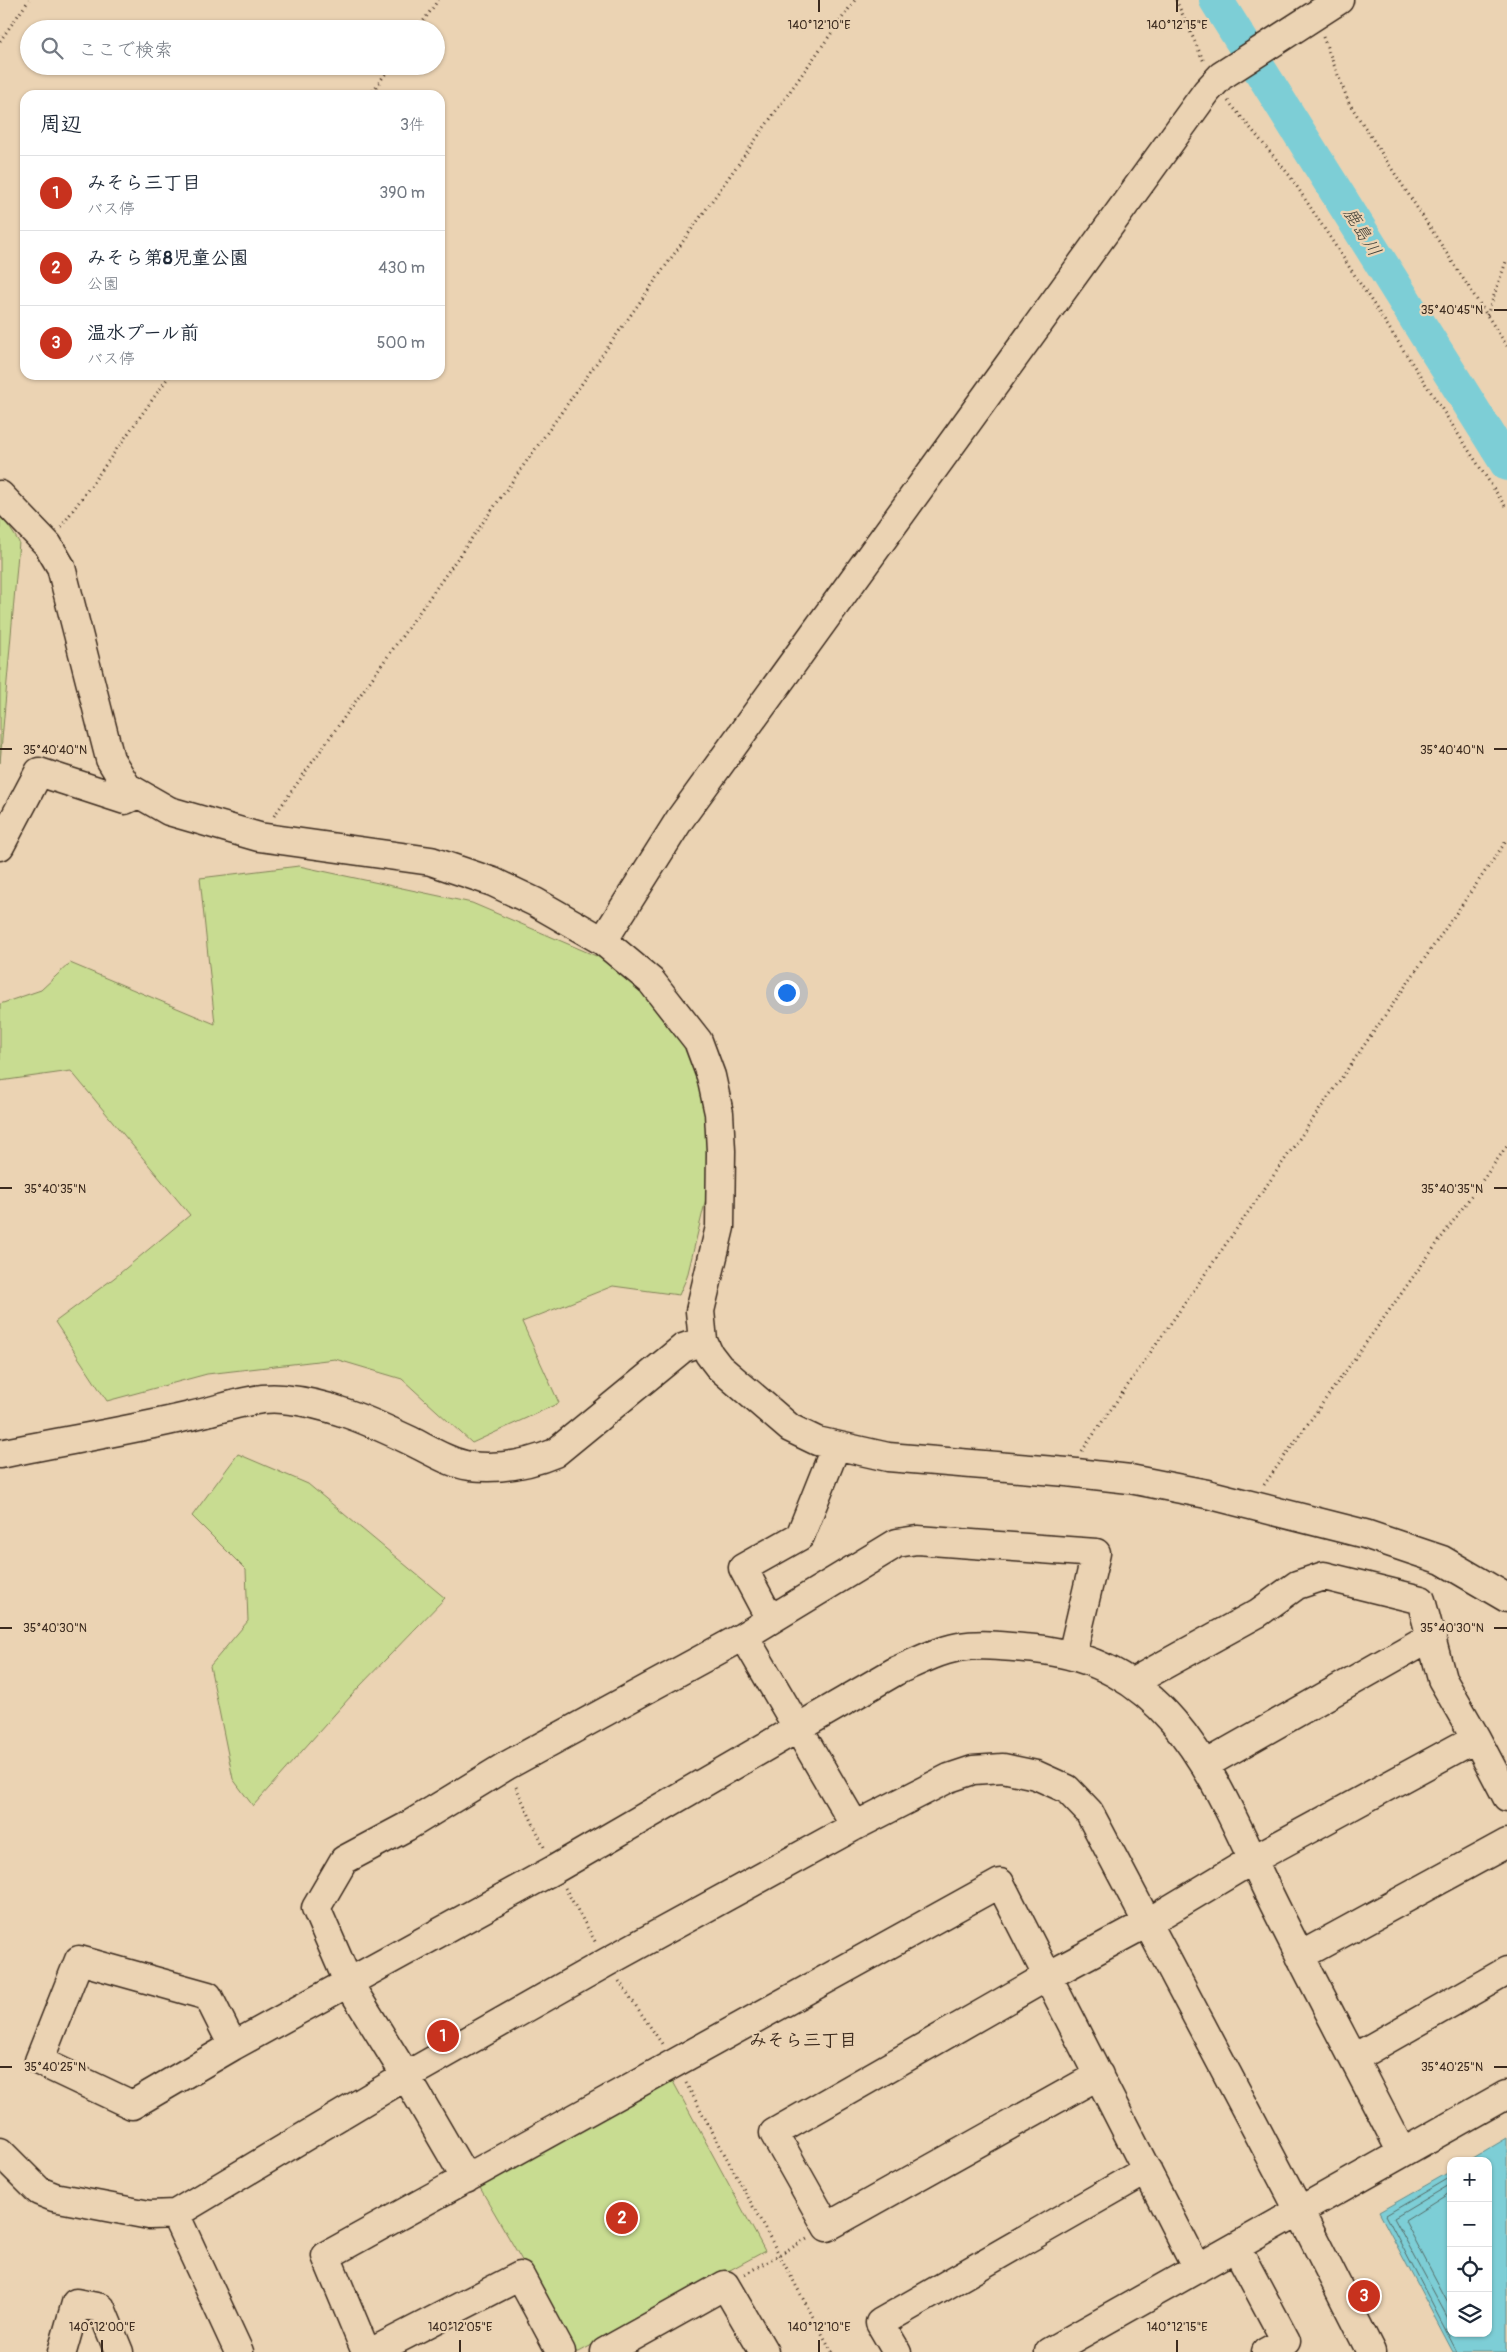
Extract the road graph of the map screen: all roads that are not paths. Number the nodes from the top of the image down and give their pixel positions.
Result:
1 (1339, 0) edge
2 (0, 495) edge
3 (138, 794) junction
4 (0, 846) edge
5 (603, 941) junction
6 (703, 1341) junction
7 (836, 1446) junction
8 (0, 1454) edge
9 (1507, 1598) edge
10 (770, 1619) junction
11 (744, 1636) junction
12 (1432, 1636) junction
13 (1072, 1655) junction
14 (1133, 1682) junction
15 (799, 1726) junction
16 (1476, 1738) junction
17 (1206, 1764) junction
18 (1507, 1798) edge
19 (855, 1826) junction
20 (1507, 1843) edge
21 (1252, 1860) junction
22 (1147, 1923) junction
23 (1300, 1956) junction
24 (1507, 1971) edge
25 (1048, 1976) junction
26 (349, 1984) junction
27 (233, 2046) junction
28 (1354, 2058) junction
29 (1099, 2075) junction
30 (406, 2076) junction
31 (1507, 2094) edge
32 (0, 2152) edge
33 (1402, 2153) junction
34 (1147, 2170) junction
35 (466, 2179) junction
36 (1300, 2212) junction
37 (175, 2214) junction
38 (1236, 2247) junction
39 (1197, 2269) junction
40 (62, 2352) edge
41 (119, 2352) edge
42 (239, 2352) edge
43 (366, 2352) edge
44 (372, 2352) edge
45 (561, 2352) edge
46 (605, 2352) edge
47 (764, 2352) edge
48 (897, 2352) edge
49 (1049, 2352) edge
50 (1266, 2352) edge
51 (1371, 2352) edge

1 - 5 street
2 - 3 street
3 - 4 street
3 - 5 street
5 - 6 street
6 - 7 street
6 - 8 street
7 - 9 street
7 - 10 street
10 - 11 street
10 - 13 street
11 - 15 street
11 - 26 street
12 - 14 street
12 - 16 street
12 - 17 street
13 - 14 street
13 - 15 street
14 - 17 street
15 - 19 street
15 - 26 street
16 - 18 street
16 - 21 street
17 - 21 street
19 - 22 street
19 - 30 street
20 - 23 street
21 - 22 street
21 - 23 street
22 - 25 street
22 - 36 street
23 - 28 street
24 - 28 street
25 - 29 street
25 - 29 street
25 - 35 street
26 - 27 street
26 - 30 street
27 - 27 street
28 - 33 street
29 - 34 street
30 - 35 street
30 - 37 street
31 - 33 street
32 - 37 street
33 - 36 street
34 - 39 street
34 - 48 street
35 - 43 street
36 - 38 street
36 - 51 street
37 - 42 street
38 - 39 street
38 - 50 street
39 - 49 street
40 - 41 street
44 - 45 street
46 - 47 street

